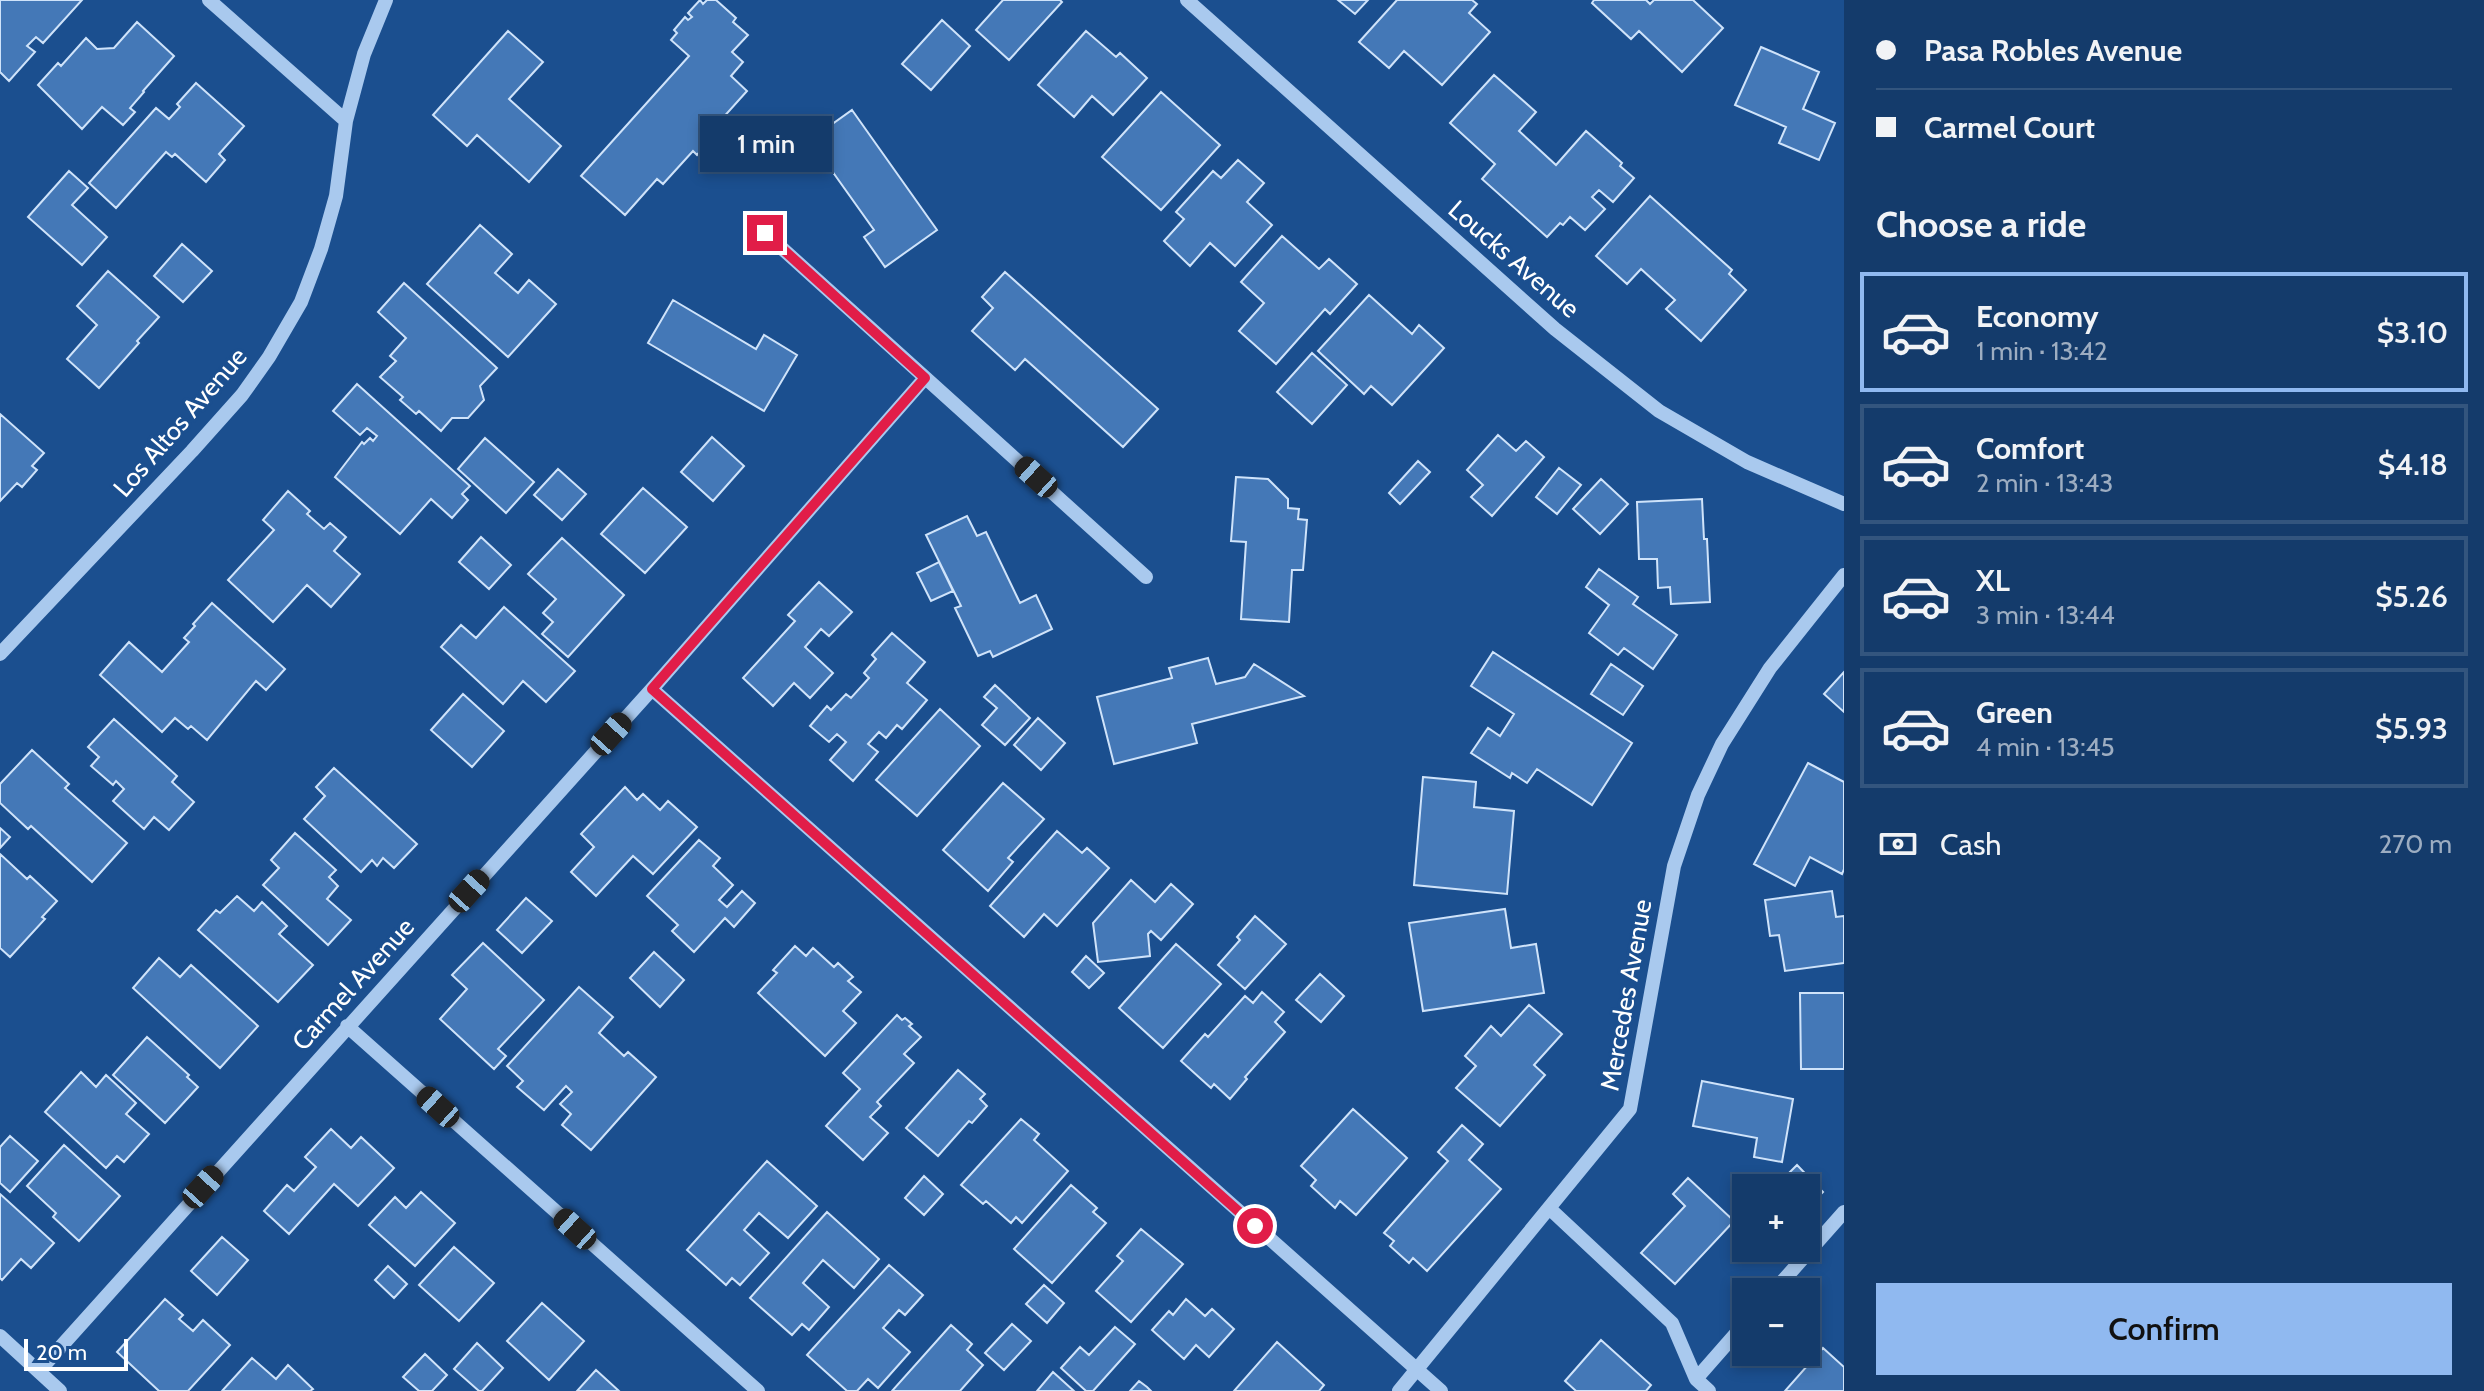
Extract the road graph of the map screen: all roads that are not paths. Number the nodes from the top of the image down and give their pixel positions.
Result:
1 (209, 0) edge
2 (386, 0) edge
3 (1187, 0) edge
4 (346, 121) junction
5 (765, 233) dead end
6 (925, 378) junction
7 (1844, 504) edge
8 (1844, 575) edge
9 (1146, 577) dead end
10 (0, 654) edge
11 (652, 689) junction
12 (347, 1026) junction
13 (1549, 1208) junction
14 (1844, 1212) edge
15 (1785, 1278) edge
16 (0, 1336) edge
17 (1732, 1338) edge
18 (1417, 1370) junction
19 (39, 1371) junction
20 (1696, 1379) junction
21 (60, 1391) edge
22 (758, 1391) edge
23 (1399, 1391) edge
24 (1441, 1391) edge
25 (1709, 1391) edge

1 - 4 street
2 - 4 street, Los Altos Avenue
3 - 7 street, Loucks Avenue
4 - 10 street, Los Altos Avenue
5 - 6 street
6 - 9 street
6 - 11 street, Carmel Avenue
8 - 13 street, Mercedes Avenue
11 - 12 street, Carmel Avenue
11 - 18 street
12 - 19 street, Carmel Avenue
12 - 22 street
13 - 18 street, Mercedes Avenue
13 - 20 street
14 - 15 street
16 - 19 street
17 - 20 street
18 - 23 street, Mercedes Avenue
18 - 24 street
19 - 21 street
20 - 25 street

